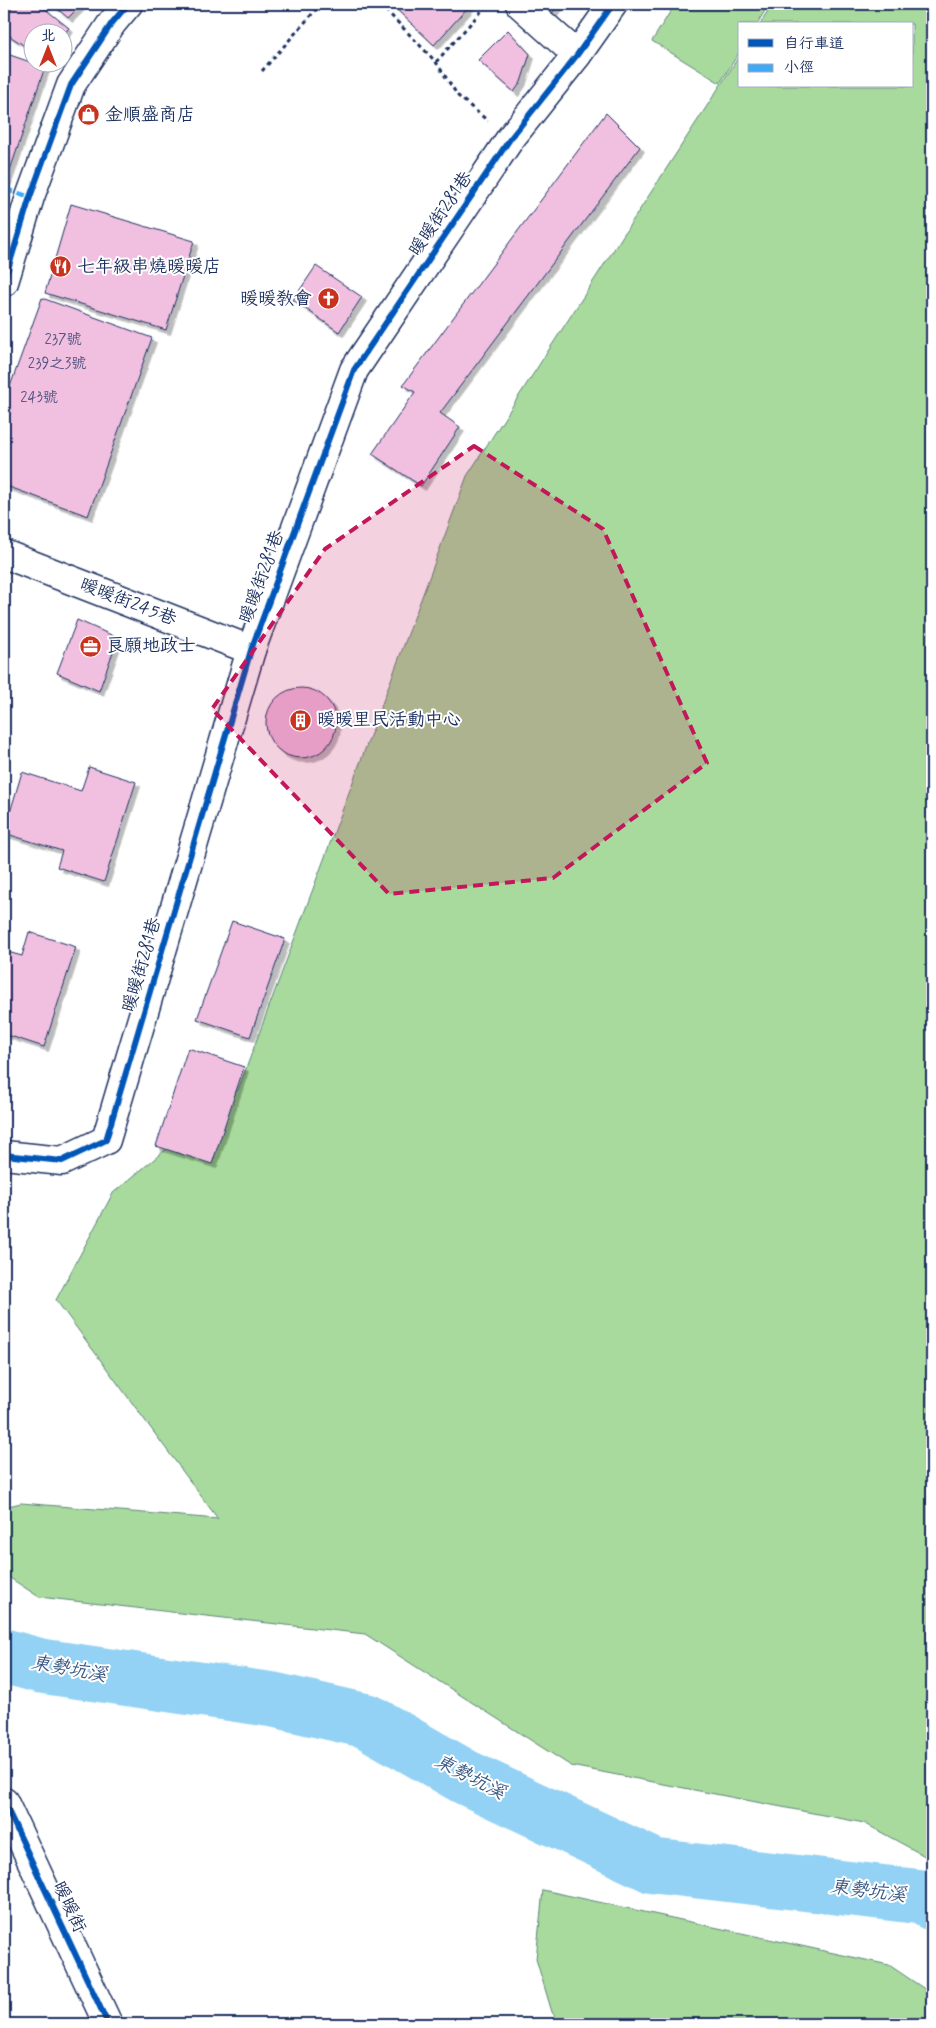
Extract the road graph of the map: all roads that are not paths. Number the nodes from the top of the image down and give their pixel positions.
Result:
1 (128, 4) edge
2 (520, 4) edge
3 (613, 4) edge
4 (577, 55) junction
5 (4, 282) edge
6 (4, 554) edge
7 (252, 650) junction
8 (11, 1157) edge
9 (4, 1802) edge
10 (108, 2024) edge

1 - 5 street
2 - 4 street
3 - 4 street, 暖暖街281巷
4 - 7 street, 暖暖街281巷
6 - 7 street, 暖暖街245巷
7 - 8 street, 暖暖街281巷
9 - 10 street, 暖暖街

